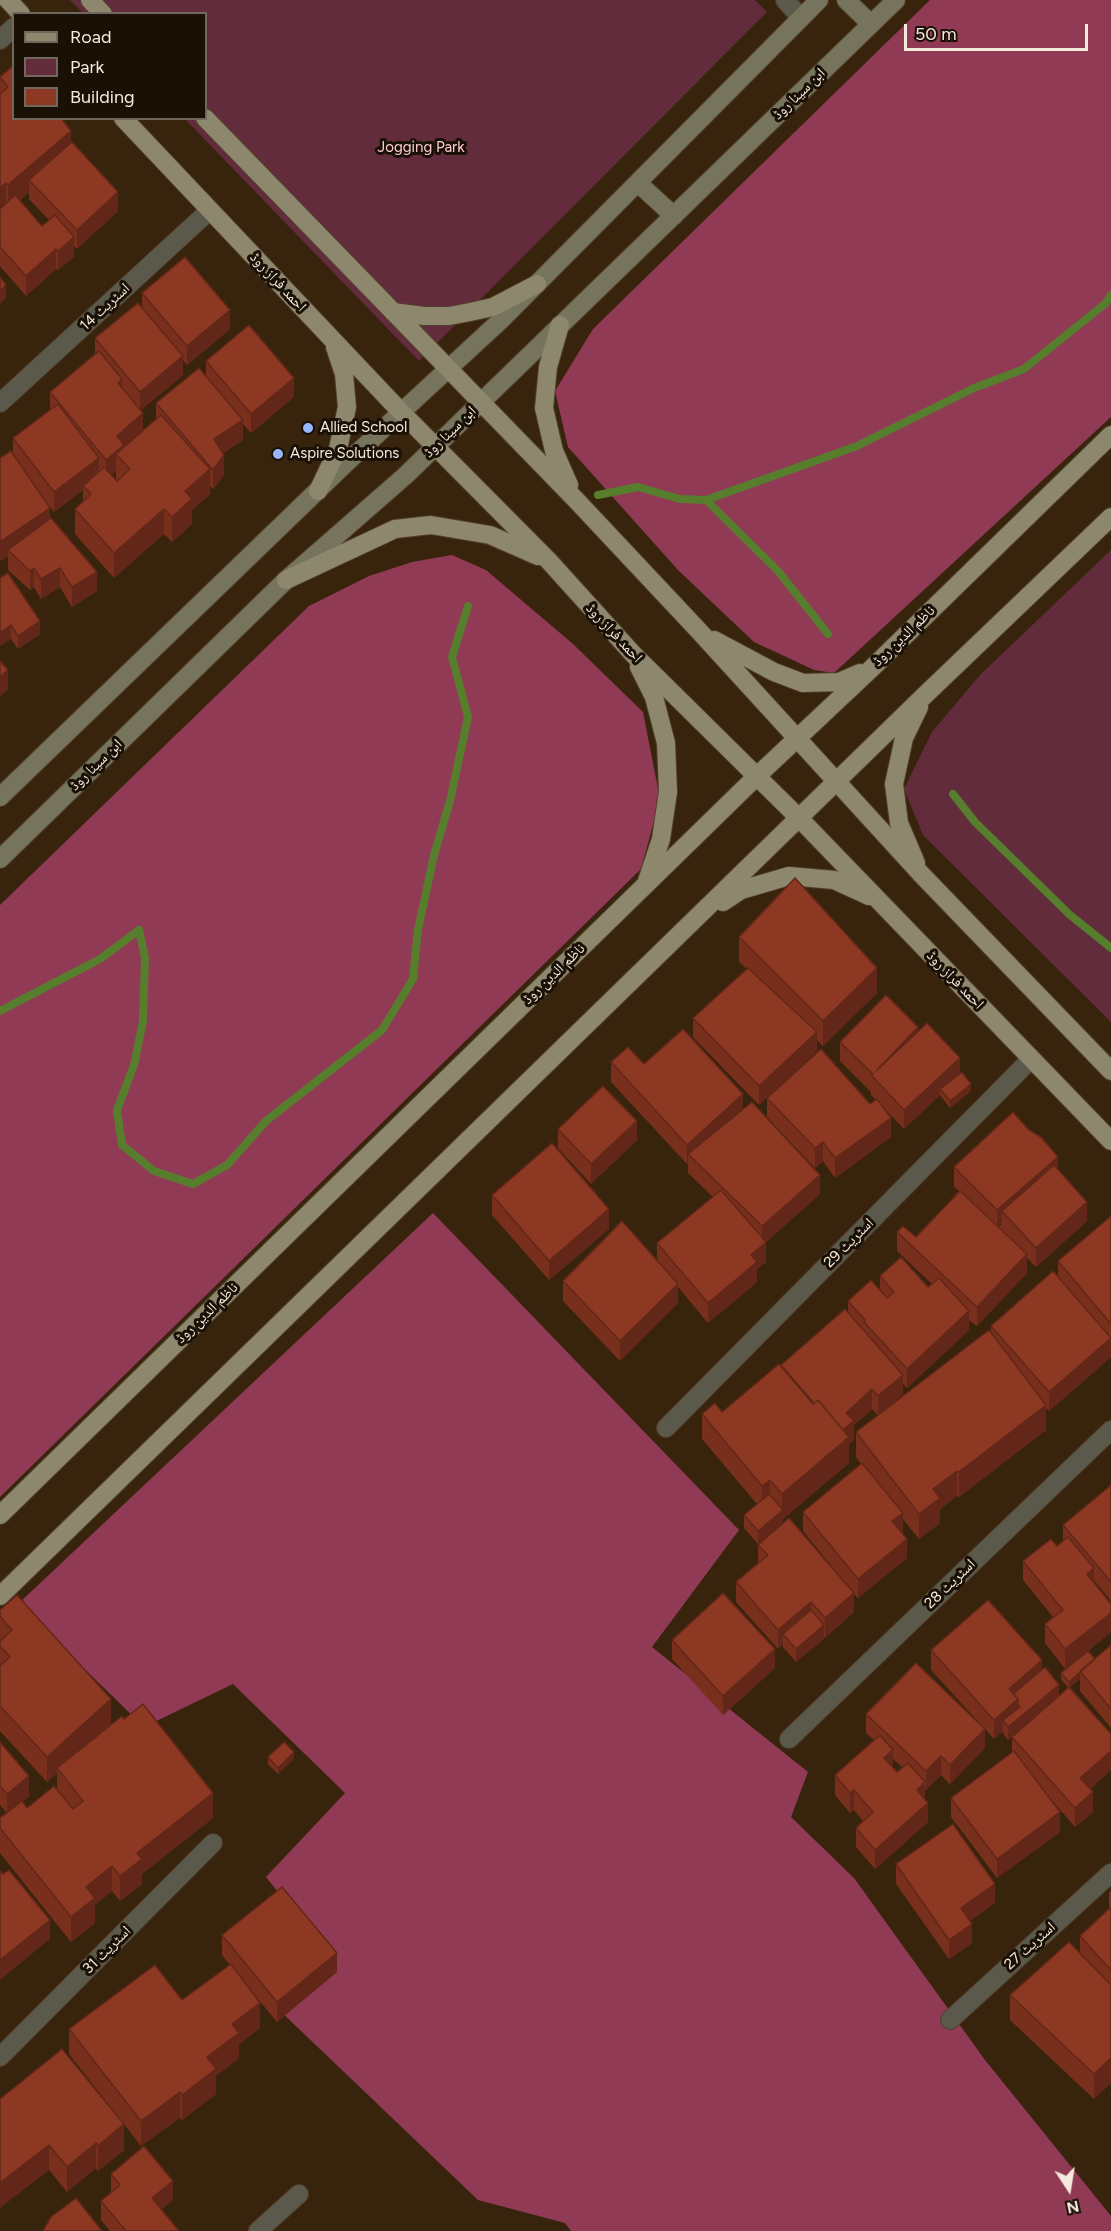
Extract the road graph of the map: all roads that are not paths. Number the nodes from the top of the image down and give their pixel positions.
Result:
1 (8, 0) edge
2 (90, 0) edge
3 (785, 0) edge
4 (819, 0) edge
5 (846, 0) edge
6 (896, 0) edge
7 (19, 12) edge
8 (102, 12) edge
9 (801, 18) junction
10 (871, 24) junction
11 (12, 29) edge
12 (0, 40) edge
13 (125, 120) edge
14 (207, 120) edge
15 (638, 183) junction
16 (210, 210) junction
17 (674, 216) junction
18 (537, 284) junction
19 (393, 312) junction
20 (560, 326) junction
21 (333, 340) junction
22 (448, 369) junction
23 (481, 402) junction
24 (0, 403) edge
25 (401, 412) junction
26 (1111, 435) edge
27 (435, 447) junction
28 (318, 491) junction
29 (577, 501) junction
30 (1111, 517) edge
31 (548, 560) junction
32 (286, 580) junction
33 (699, 632) junction
34 (633, 654) junction
35 (872, 668) junction
36 (925, 694) junction
37 (796, 738) junction
38 (757, 776) junction
39 (836, 782) junction
40 (0, 797) edge
41 (799, 818) junction
42 (0, 859) edge
43 (921, 874) junction
44 (645, 885) junction
45 (879, 901) junction
46 (689, 924) junction
47 (1032, 1059) junction
48 (1111, 1071) edge
49 (1111, 1142) edge
50 (666, 1428) dead end
51 (1111, 1430) edge
52 (0, 1515) edge
53 (0, 1596) edge
54 (789, 1739) dead end
55 (213, 1844) dead end
56 (1111, 1873) edge
57 (950, 2020) dead end
58 (0, 2057) edge
59 (299, 2194) dead end
60 (258, 2231) edge

1 - 7 main road
2 - 8 main road
3 - 9 street
4 - 9 main road
5 - 10 main road
6 - 10 main road, ابن سینا روڈ
9 - 15 main road
10 - 17 main road, ابن سینا روڈ
11 - 12 street
13 - 16 main road, احمد فراز روڈ
14 - 19 main road
15 - 17 main road
15 - 18 main road
16 - 21 main road, احمد فراز روڈ
16 - 24 street, اسٹریٹ 14
17 - 20 main road, ابن سینا روڈ
18 - 19 main road
18 - 22 main road
19 - 22 main road
20 - 23 main road, ابن سینا روڈ
20 - 29 main road
21 - 25 main road, احمد فراز روڈ
21 - 28 main road
22 - 23 main road
22 - 25 main road
23 - 27 main road, ابن سینا روڈ
23 - 29 main road
25 - 27 main road, احمد فراز روڈ
25 - 28 main road
26 - 35 main road, ناظم الدین روڈ
27 - 31 main road, احمد فراز روڈ
27 - 32 main road, ابن سینا روڈ
28 - 40 main road
29 - 33 main road
30 - 36 main road
31 - 32 main road
31 - 34 main road, احمد فراز روڈ
32 - 42 main road, ابن سینا روڈ
33 - 35 main road
33 - 37 main road
34 - 38 main road, احمد فراز روڈ
34 - 44 main road
35 - 37 main road, ناظم الدین روڈ
36 - 39 main road
36 - 43 main road
37 - 38 main road, ناظم الدین روڈ
37 - 39 main road
38 - 41 main road, احمد فراز روڈ
38 - 44 main road, ناظم الدین روڈ
39 - 41 main road
39 - 43 main road
41 - 45 main road, احمد فراز روڈ
41 - 46 main road
43 - 48 main road
44 - 52 main road, ناظم الدین روڈ
45 - 46 main road
45 - 47 main road, احمد فراز روڈ
46 - 53 main road
47 - 49 main road, احمد فراز روڈ
47 - 50 street, اسٹریٹ 29
51 - 54 street, اسٹریٹ 28
55 - 58 street, اسٹریٹ 31
56 - 57 street, اسٹریٹ 27
59 - 60 street

